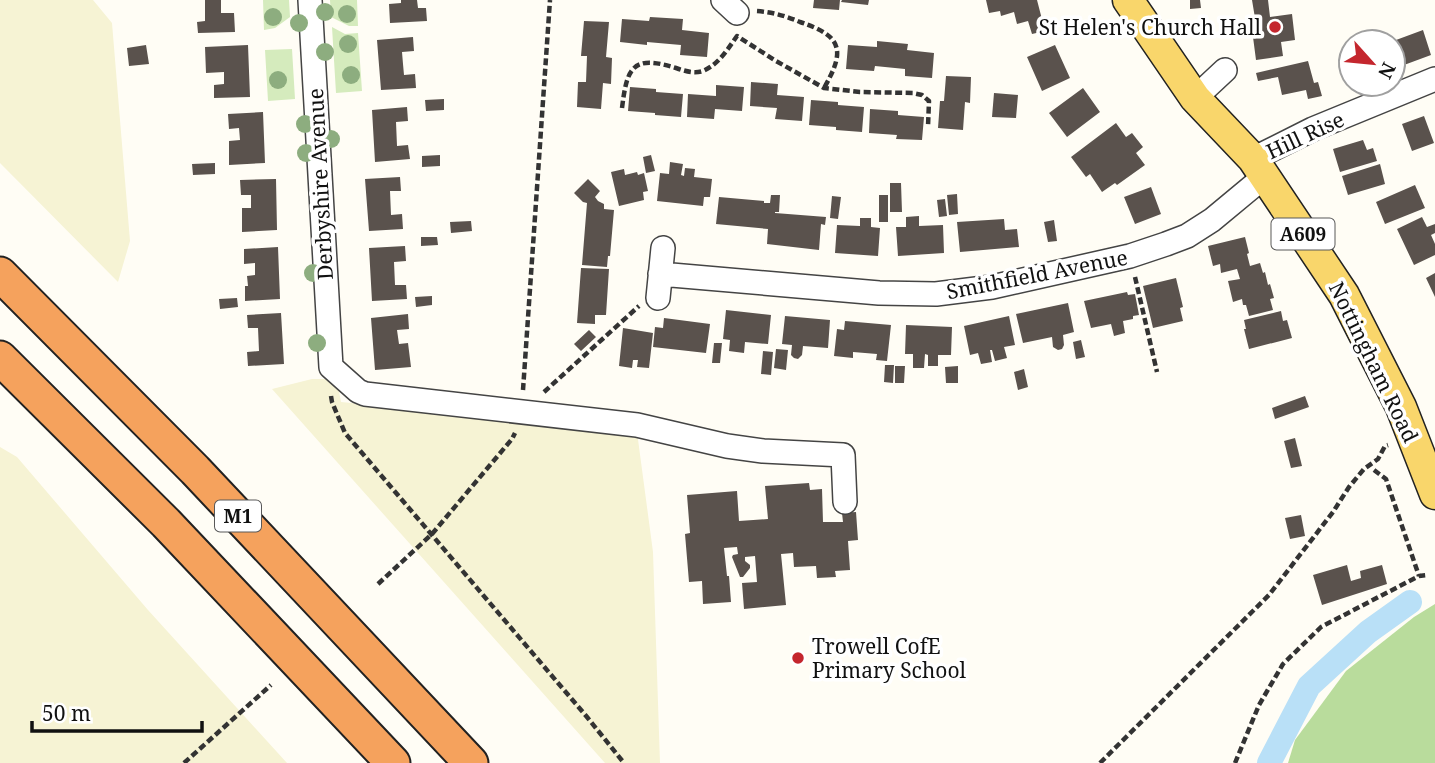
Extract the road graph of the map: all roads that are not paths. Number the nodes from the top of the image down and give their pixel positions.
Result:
1 (310, 0) edge
2 (1128, 0) edge
3 (1225, 70) dead end
4 (1435, 79) edge
5 (1195, 97) junction
6 (1259, 168) junction
7 (663, 248) dead end
8 (0, 274) edge
9 (660, 274) junction
10 (658, 298) road end
11 (0, 358) edge
12 (1435, 494) edge
13 (845, 502) dead end
14 (393, 763) edge
15 (471, 763) edge

1 - 13 street, Derbyshire Avenue
2 - 5 main road, Nottingham Road / A609
3 - 5 street
4 - 6 street, Hill Rise
5 - 6 main road, Nottingham Road / A609
6 - 9 street, Smithfield Avenue
6 - 12 main road, Nottingham Road / A609
7 - 9 street
8 - 15 highway, M1
9 - 10 street
11 - 14 highway, M1

